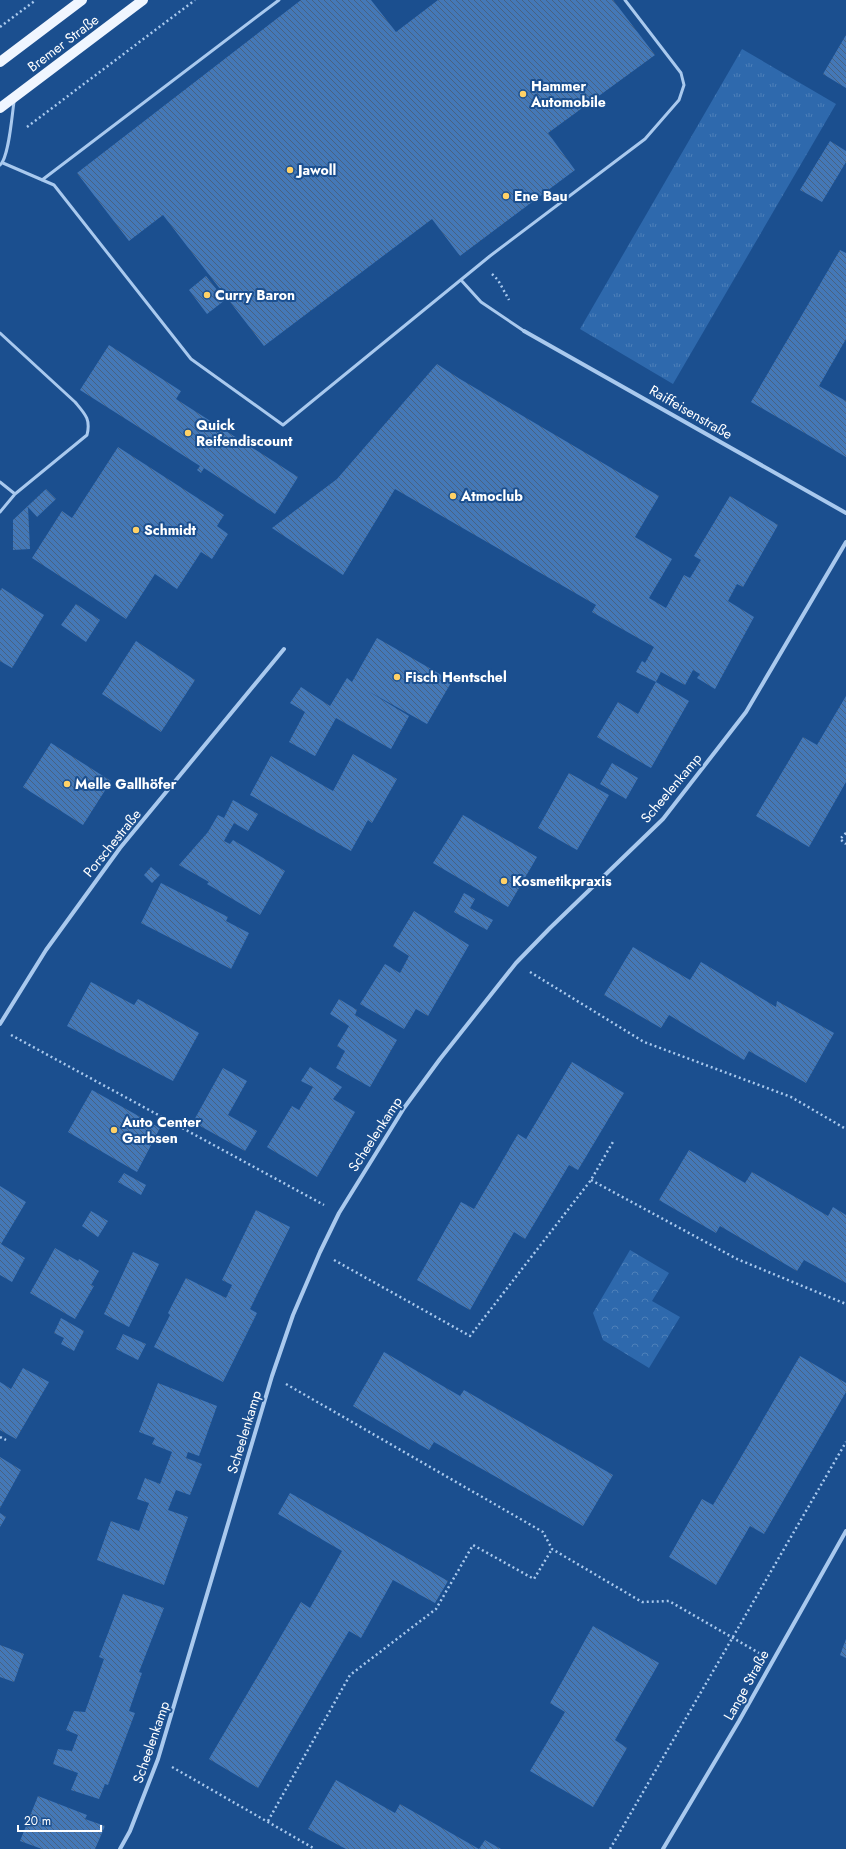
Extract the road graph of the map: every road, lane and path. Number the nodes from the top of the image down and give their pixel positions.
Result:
1 (36, 0) edge
2 (82, 0) edge
3 (143, 0) edge
4 (195, 0) edge
5 (279, 0) edge
6 (625, 0) edge
7 (0, 27) edge
8 (0, 62) edge
9 (15, 97) junction
10 (0, 108) edge
11 (8, 141) junction
12 (2, 164) edge
13 (42, 180) junction
14 (482, 263) junction
15 (461, 280) junction
16 (524, 330) junction
17 (0, 333) edge
18 (0, 482) edge
19 (15, 494) junction
20 (0, 512) edge
21 (846, 513) edge
22 (846, 542) edge
23 (284, 649) dead end
24 (846, 834) edge
25 (846, 844) edge
26 (516, 963) junction
27 (0, 1024) edge
28 (7, 1033) dead end
29 (846, 1129) edge
30 (614, 1140) dead end
31 (591, 1180) junction
32 (339, 1213) junction
33 (320, 1252) junction
34 (846, 1304) edge
35 (272, 1376) junction
36 (0, 1437) edge
37 (6, 1440) dead end
38 (846, 1442) edge
39 (846, 1532) edge
40 (552, 1549) junction
41 (732, 1638) junction
42 (772, 1661) junction
43 (158, 1759) junction
44 (268, 1821) junction
45 (120, 1849) edge
46 (315, 1849) edge
47 (610, 1849) edge
48 (663, 1849) edge

1 - 7 path
2 - 8 main road, Bremer Straße
3 - 9 main road, Bremer Straße
4 - 11 path
5 - 13 lane
6 - 14 lane
9 - 10 main road, Bremer Straße
9 - 11 lane
11 - 12 lane
12 - 13 lane
13 - 15 lane
14 - 15 lane
14 - 16 path
15 - 16 lane
16 - 21 street, Raiffeisenstraße
17 - 19 lane
18 - 19 lane
19 - 20 lane
22 - 26 street, Scheelenkamp
23 - 27 street, Porschestraße
24 - 25 path
26 - 29 path
26 - 32 street, Scheelenkamp
28 - 32 path
30 - 31 path
31 - 33 path
31 - 34 path
32 - 33 street, Scheelenkamp
33 - 35 street, Scheelenkamp
35 - 40 path
35 - 43 street, Scheelenkamp
36 - 37 path
38 - 41 path
39 - 42 street, Lange Straße
40 - 41 path
40 - 44 path
41 - 42 path
41 - 47 path
42 - 48 street, Lange Straße
43 - 44 path
43 - 45 street, Scheelenkamp
44 - 46 path

